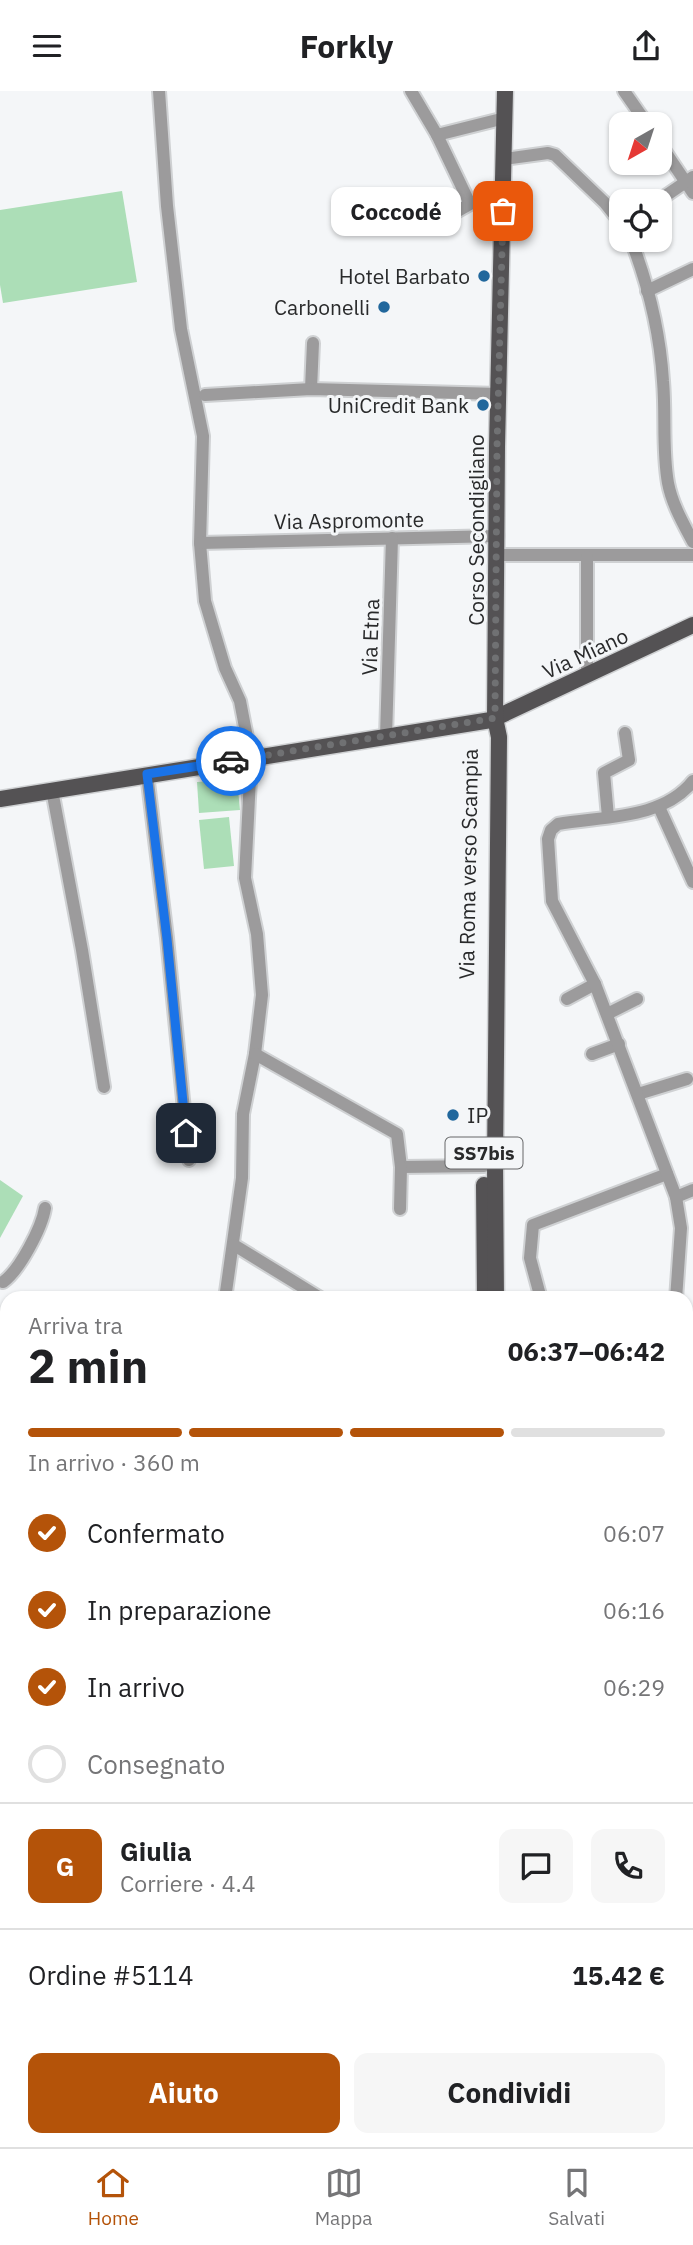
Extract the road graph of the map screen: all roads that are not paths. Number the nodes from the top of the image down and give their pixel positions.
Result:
1 (159, 91) edge
2 (411, 91) edge
3 (505, 91) edge
4 (624, 91) edge
5 (639, 112) edge
6 (505, 118) junction
7 (437, 135) junction
8 (504, 159) junction
9 (672, 160) edge
10 (690, 184) edge
11 (672, 194) edge
12 (609, 209) edge
13 (447, 217) dead end
14 (635, 252) edge
15 (693, 269) edge
16 (647, 291) junction
17 (313, 343) dead end
18 (311, 389) junction
19 (499, 394) junction
20 (205, 395) dead end
21 (498, 536) junction
22 (392, 538) junction
23 (693, 542) edge
24 (200, 543) junction
25 (498, 555) junction
26 (693, 555) edge
27 (587, 557) junction
28 (693, 625) edge
29 (587, 675) junction
30 (495, 718) junction
31 (625, 733) dead end
32 (386, 737) junction
33 (251, 758) junction
34 (147, 774) junction
35 (693, 781) edge
36 (52, 790) junction
37 (0, 799) edge
38 (659, 807) junction
39 (608, 817) junction
40 (693, 882) edge
41 (595, 984) junction
42 (568, 999) dead end
43 (638, 999) dead end
44 (607, 1014) junction
45 (619, 1044) junction
46 (255, 1054) junction
47 (592, 1054) dead end
48 (687, 1079) dead end
49 (104, 1087) dead end
50 (638, 1094) junction
51 (189, 1160) dead end
52 (488, 1165) junction
53 (401, 1167) junction
54 (667, 1174) junction
55 (693, 1190) edge
56 (676, 1197) junction
57 (45, 1208) dead end
58 (400, 1209) dead end
59 (234, 1245) junction
60 (4, 1282) dead end
61 (226, 1291) edge
62 (309, 1291) edge
63 (485, 1291) edge
64 (496, 1291) edge
65 (539, 1291) edge
66 (677, 1291) edge

1 - 24 street
2 - 7 street
3 - 6 main road, Corso Secondigliano
4 - 5 street
6 - 7 street
6 - 8 main road, Corso Secondigliano
7 - 13 street
8 - 12 street
8 - 19 main road, Corso Secondigliano
9 - 10 street
10 - 11 street
14 - 16 street
15 - 16 street
16 - 23 street
17 - 18 street
18 - 19 street
18 - 20 street
19 - 21 main road, Corso Secondigliano
21 - 22 street, Via Aspromonte
21 - 25 main road, Corso Secondigliano
22 - 24 street, Via Aspromonte
22 - 32 street, Via Etna
24 - 33 street
25 - 27 street
25 - 30 main road, Corso Secondigliano
26 - 27 street
27 - 29 street
28 - 29 main road, Via Miano
29 - 30 main road, Via Miano
30 - 32 main road, Via Miano
30 - 52 main road, Via Roma verso Scampia / SS7bis
30 - 52 main road, Via Roma verso Scampia / SS7bis
31 - 39 street
32 - 33 main road, Via Miano
33 - 34 main road, Via Miano
33 - 46 street
34 - 36 main road, Via Miano
34 - 51 street
35 - 38 street
36 - 37 main road, Via Miano
36 - 49 street
38 - 39 street
38 - 40 street
39 - 41 street
41 - 42 street
41 - 44 street
43 - 44 street
44 - 45 street
45 - 47 street
45 - 50 street
46 - 53 street
46 - 59 street
48 - 50 street
50 - 54 street
52 - 53 street
52 - 63 main road, Via Roma verso Scampia / SS7bis
52 - 64 main road, Via Roma verso Scampia / SS7bis
53 - 58 street
54 - 56 street
54 - 65 street
55 - 56 street
56 - 66 street
57 - 60 street
59 - 61 street
59 - 62 street

